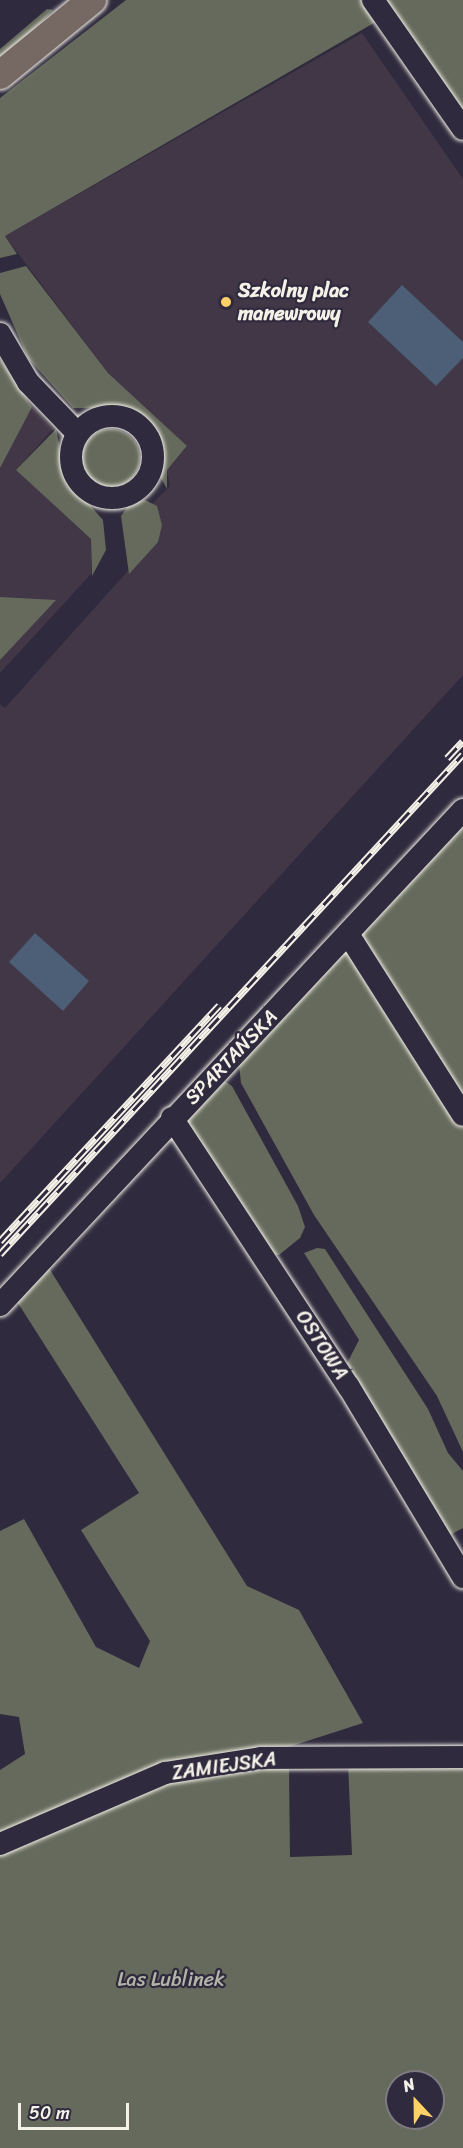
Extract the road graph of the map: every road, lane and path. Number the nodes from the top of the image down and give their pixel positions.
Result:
1 (92, 0) edge
2 (373, 0) edge
3 (0, 75) edge
4 (463, 129) edge
5 (0, 334) edge
6 (78, 434) dead end
7 (463, 810) edge
8 (348, 934) junction
9 (463, 1115) edge
10 (172, 1118) junction
11 (0, 1305) edge
12 (463, 1577) edge
13 (463, 1756) edge
14 (0, 1844) edge

1 - 3 main road
2 - 4 street
5 - 6 street
7 - 8 street, SPARTAŃSKA
8 - 9 street
8 - 10 street, SPARTAŃSKA
10 - 11 street, SPARTAŃSKA
10 - 12 street, OSTOWA
13 - 14 street, ZAMIEJSKA

